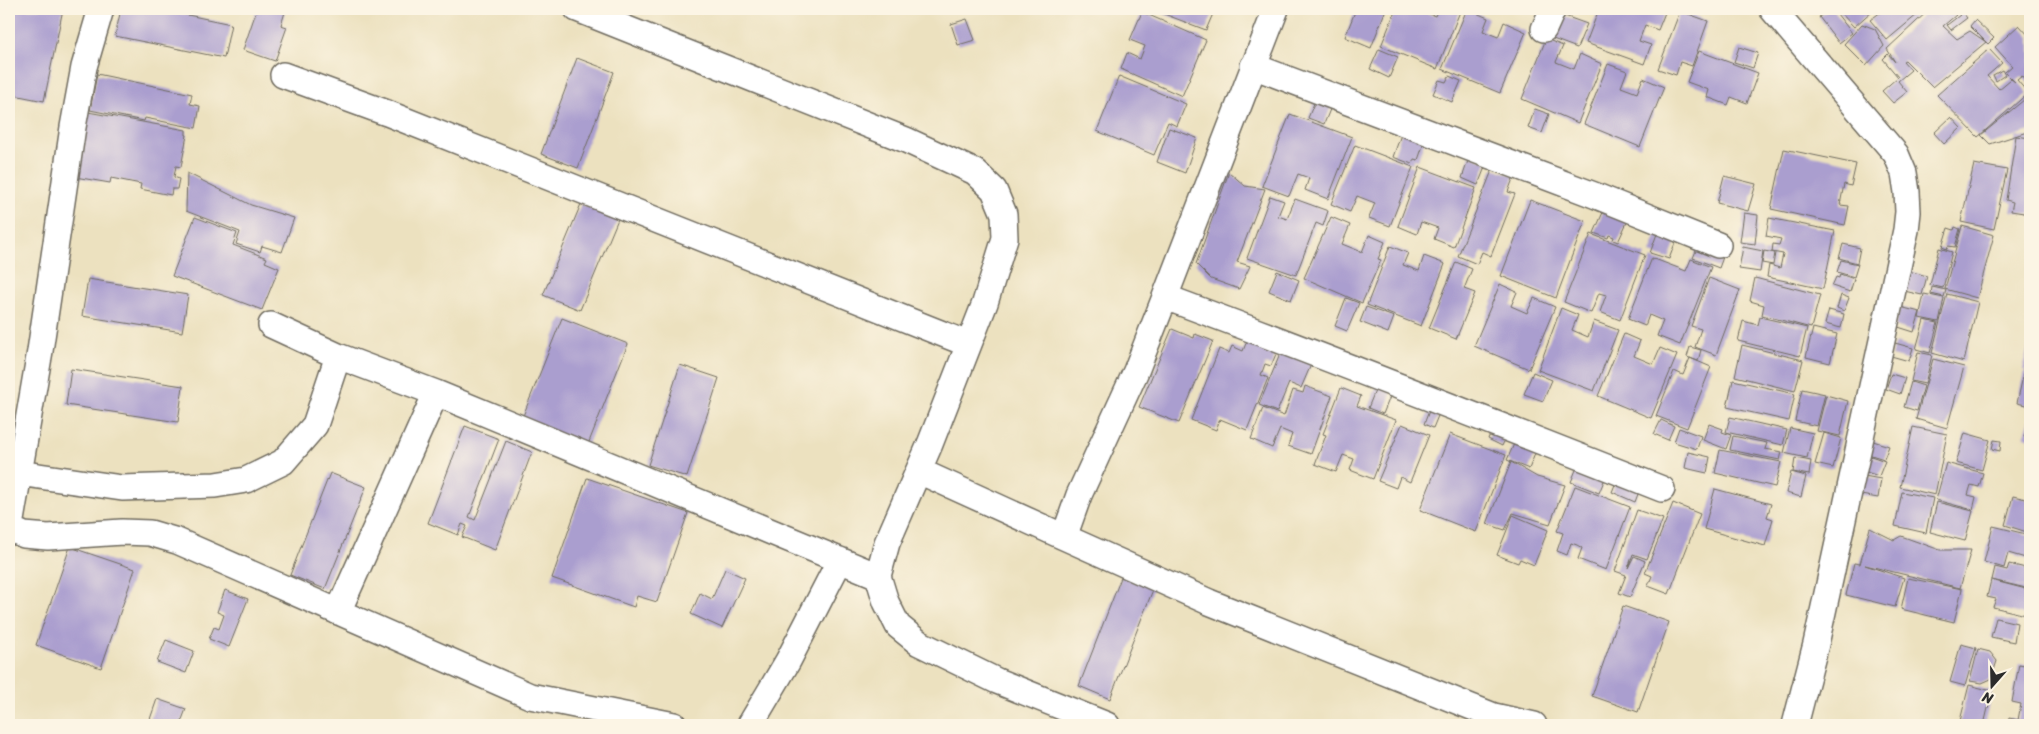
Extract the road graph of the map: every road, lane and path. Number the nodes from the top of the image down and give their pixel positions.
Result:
1 (101, 9) edge
2 (577, 9) edge
3 (1276, 9) edge
4 (1772, 9) edge
5 (1254, 66) junction
6 (283, 75) dead end
7 (1718, 245) dead end
8 (1165, 297) junction
9 (271, 325) dead end
10 (968, 344) junction
11 (338, 356) junction
12 (436, 393) junction
13 (918, 470) junction
14 (18, 473) junction
15 (1662, 489) dead end
16 (9, 529) edge
17 (1064, 537) junction
18 (840, 560) junction
19 (878, 576) junction
20 (338, 612) junction
21 (674, 725) edge
22 (750, 725) edge
23 (1107, 725) edge
24 (1534, 725) edge
25 (1795, 725) edge

1 - 14 street
2 - 10 street
3 - 5 street
4 - 25 street
5 - 7 street
5 - 8 street
6 - 10 street
8 - 15 street
8 - 17 street
9 - 11 street
10 - 13 street
11 - 12 street
11 - 14 street
12 - 18 street
12 - 20 street
13 - 17 street
13 - 19 street
14 - 16 street
16 - 20 street
17 - 24 street
18 - 19 street
18 - 22 street
19 - 23 street
20 - 21 street

